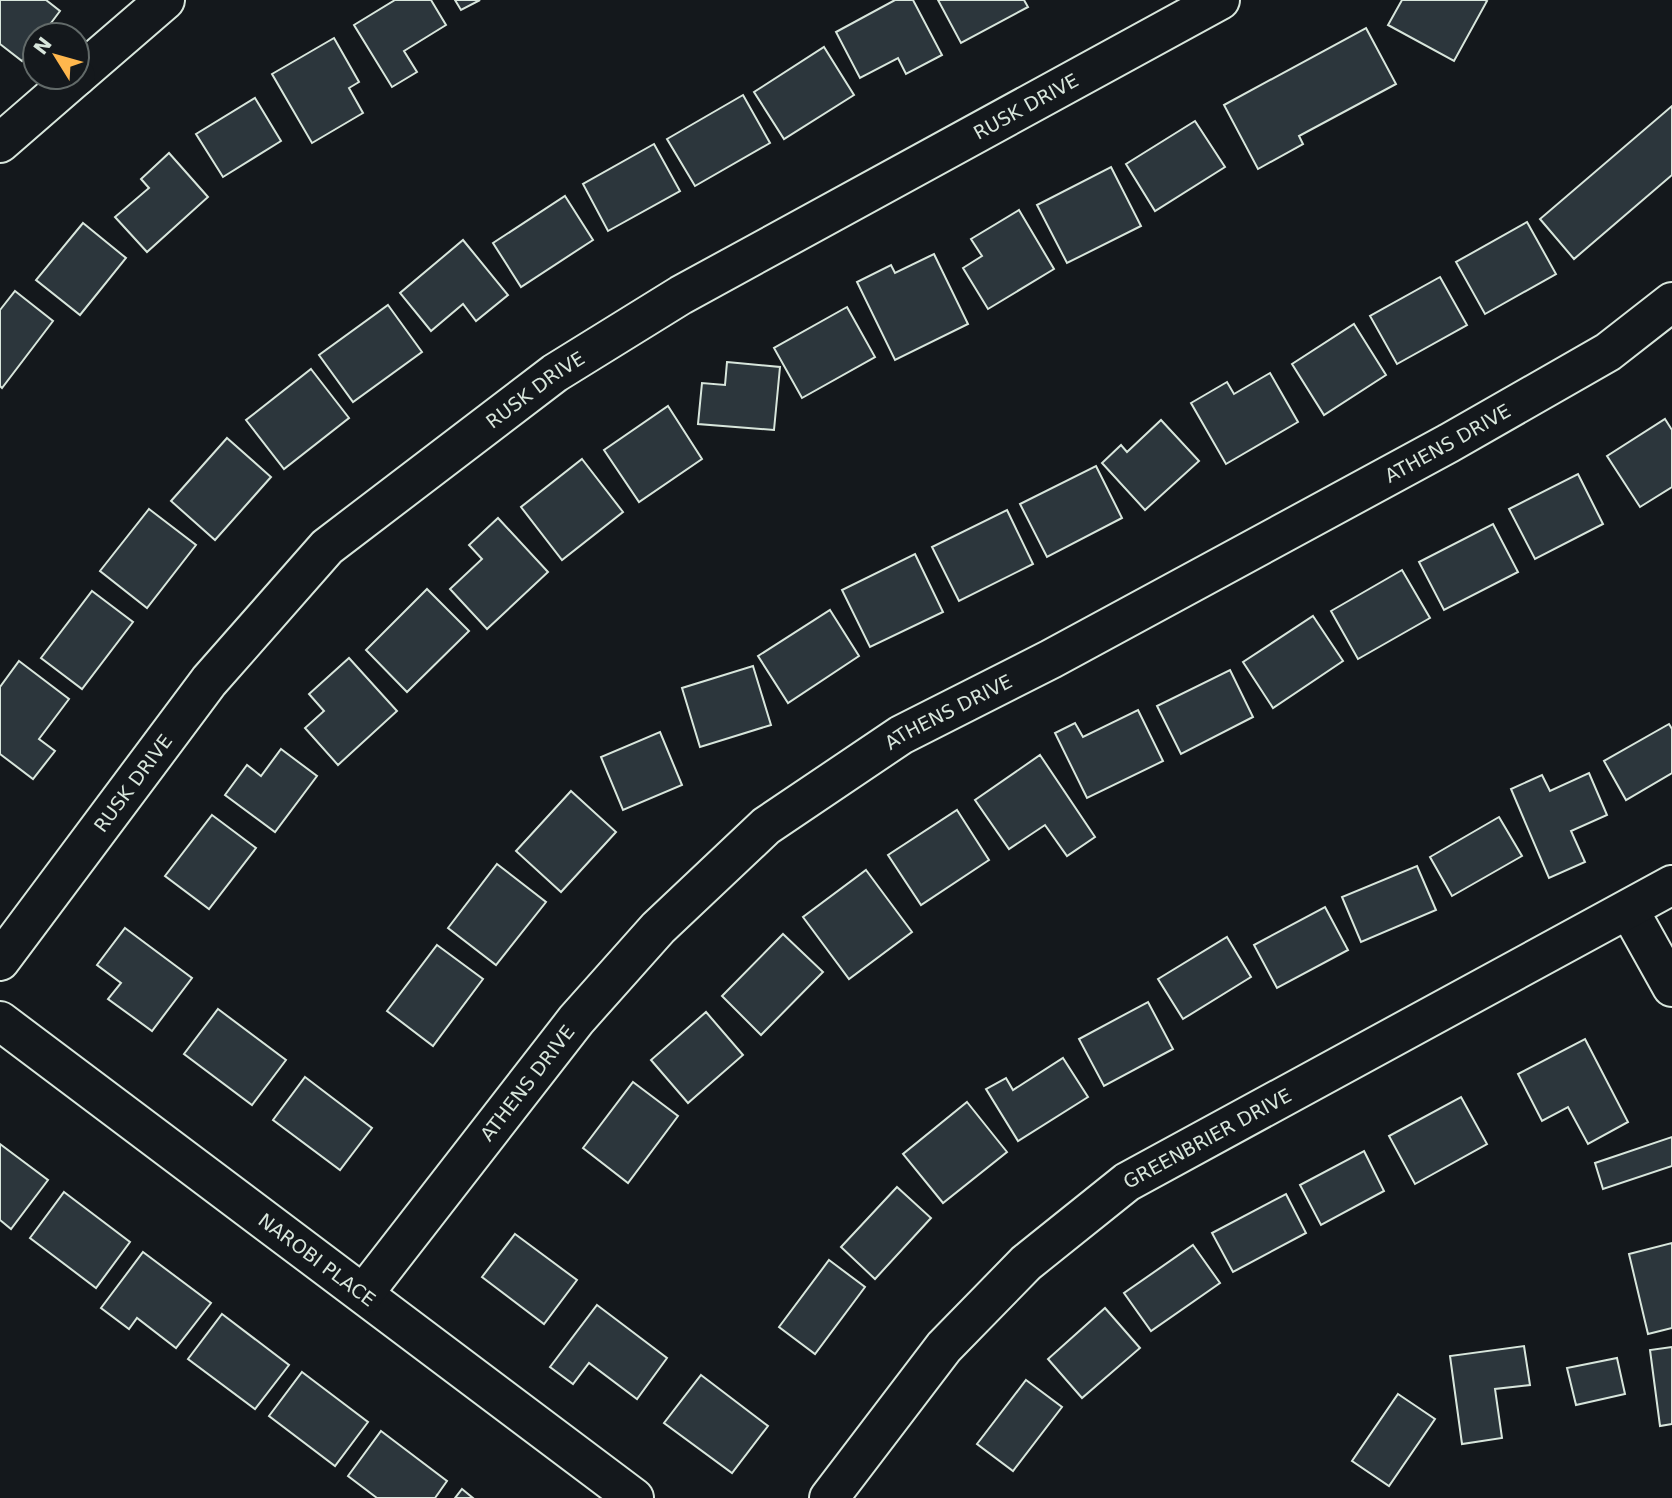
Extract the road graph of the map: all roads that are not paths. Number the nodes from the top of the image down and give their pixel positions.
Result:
1 (165, 0) edge
2 (1220, 0) edge
3 (91, 65) edge
4 (61, 91) edge
5 (0, 143) edge
6 (1672, 302) edge
7 (1672, 885) edge
8 (1629, 910) junction
9 (0, 961) edge
10 (1672, 987) edge
11 (0, 1021) edge
12 (364, 1293) junction
13 (634, 1498) edge
14 (829, 1498) edge

1 - 3 street
2 - 9 street, RUSK DRIVE
4 - 5 street
6 - 12 street, ATHENS DRIVE
7 - 8 street, GREENBRIER DRIVE
8 - 10 street
8 - 14 street, GREENBRIER DRIVE
11 - 12 street, NAROBI PLACE
12 - 13 street, NAROBI PLACE

